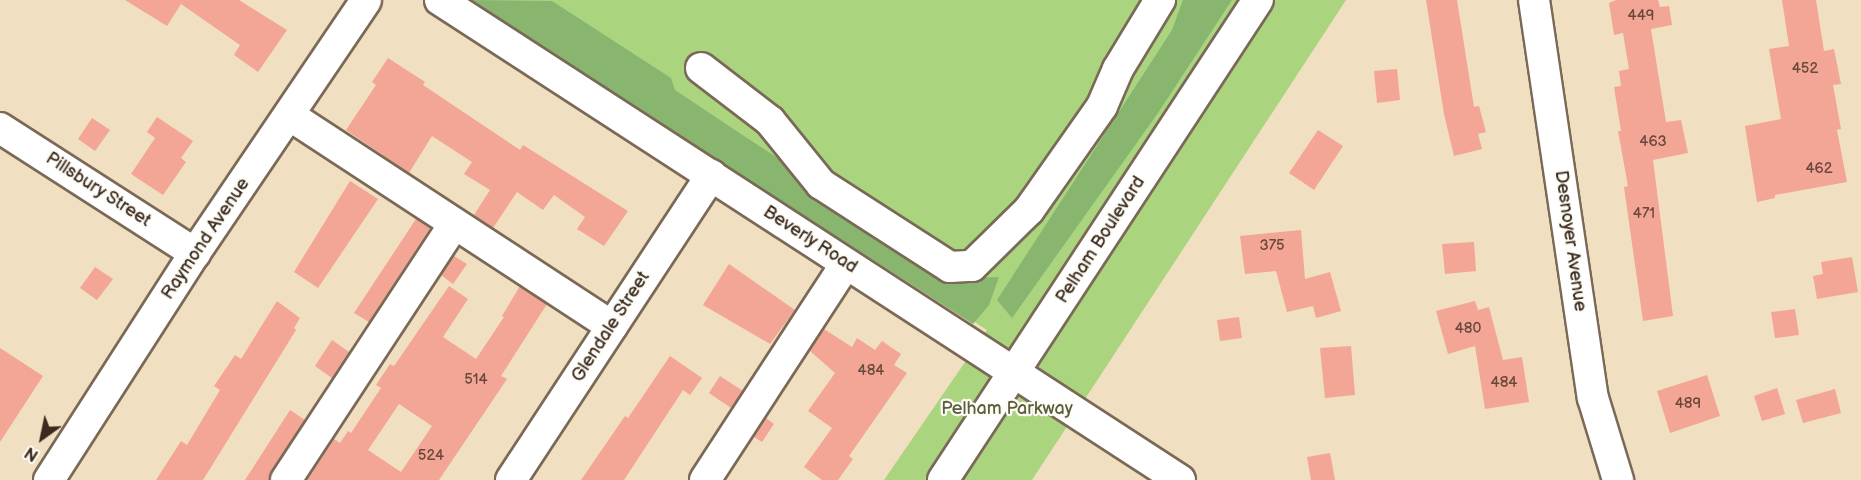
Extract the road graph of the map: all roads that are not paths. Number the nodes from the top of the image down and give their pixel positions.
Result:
1 (366, 0) edge
2 (440, 0) edge
3 (1160, 0) edge
4 (1258, 0) edge
5 (1534, 0) edge
6 (701, 68) dead end
7 (289, 115) junction
8 (0, 128) edge
9 (711, 175) junction
10 (454, 224) junction
11 (195, 253) junction
12 (846, 264) junction
13 (612, 326) junction
14 (1015, 372) junction
15 (50, 480) edge
16 (286, 480) edge
17 (511, 480) edge
18 (705, 480) edge
19 (943, 480) edge
20 (1180, 480) edge
21 (1618, 480) edge

1 - 7 street, Raymond Avenue
2 - 9 street, Beverly Road
3 - 6 street
4 - 14 street, Pelham Boulevard
5 - 21 street, Desnoyer Avenue
7 - 10 street
7 - 11 street, Raymond Avenue
8 - 11 street, Pillsbury Street
9 - 12 street, Beverly Road
9 - 13 street, Glendale Street
10 - 13 street
10 - 16 street
11 - 15 street, Raymond Avenue
12 - 14 street, Beverly Road
12 - 18 street
13 - 17 street, Glendale Street
14 - 19 street, Pelham Boulevard
14 - 20 street, Beverly Road

